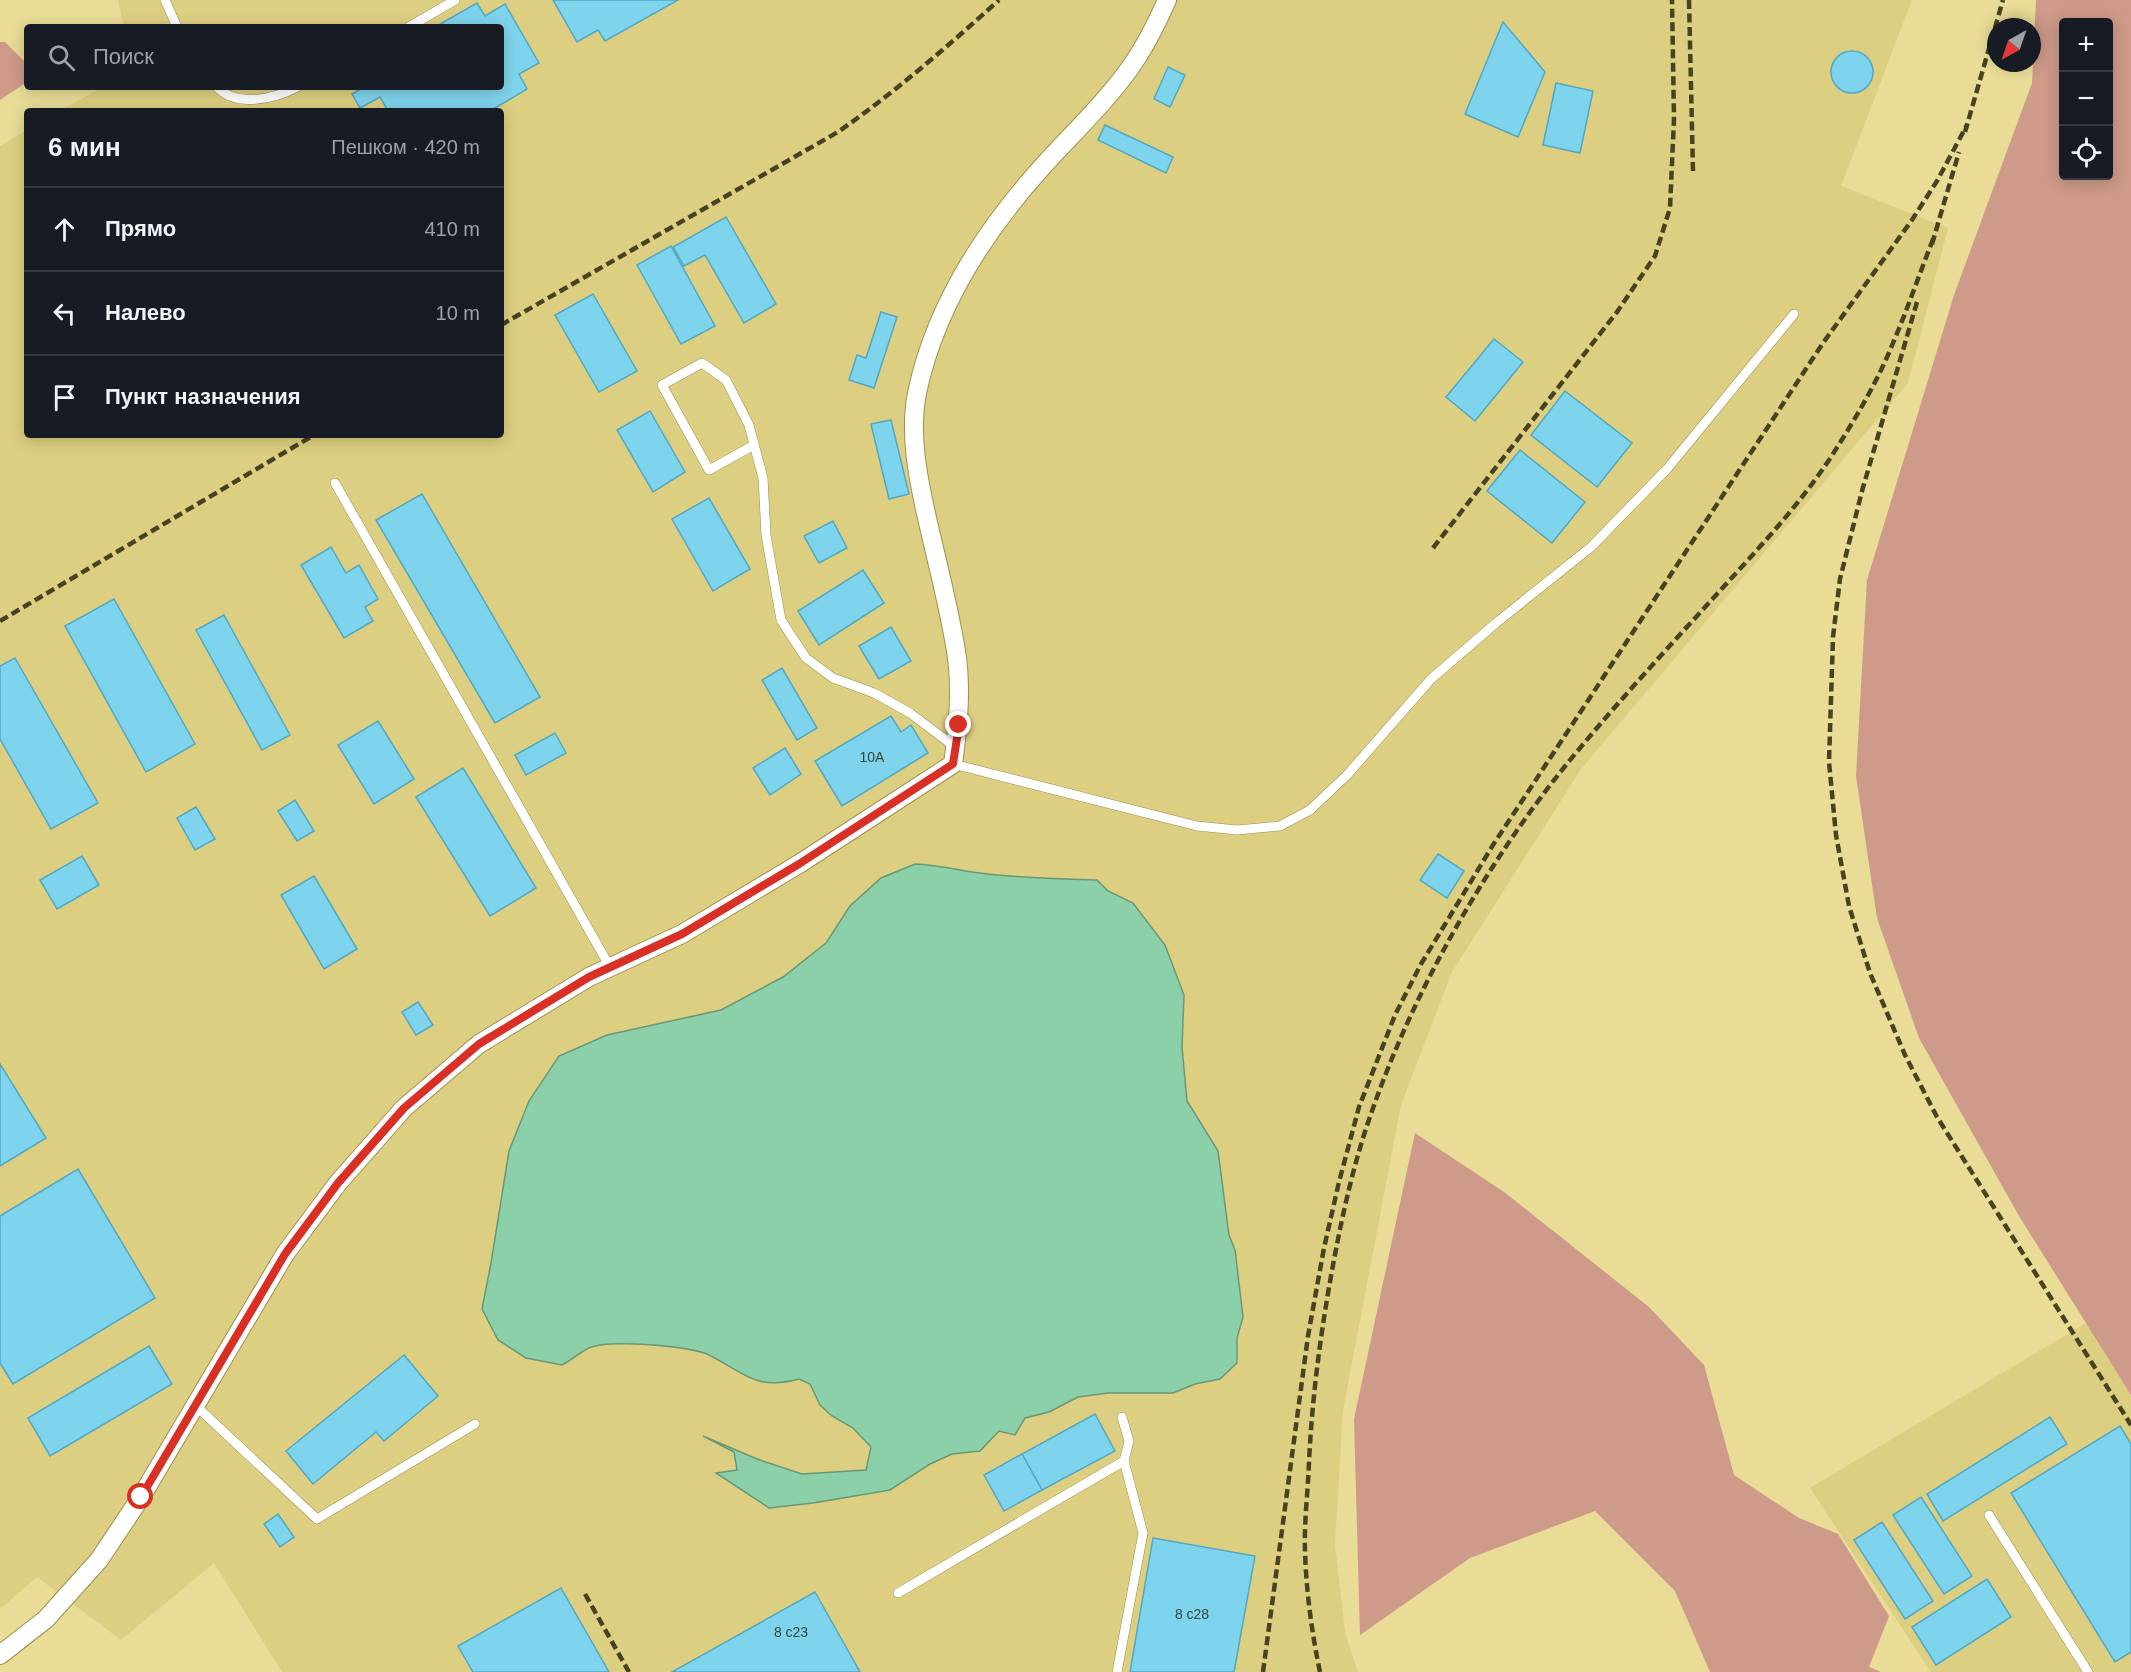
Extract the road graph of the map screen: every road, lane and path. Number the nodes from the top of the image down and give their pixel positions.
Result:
1 (165, 0) edge
2 (455, 0) edge
3 (1167, 0) edge
4 (176, 24) edge
5 (414, 24) edge
6 (220, 90) edge
7 (288, 90) edge
8 (1794, 314) dead end
9 (754, 445) junction
10 (335, 483) dead end
11 (954, 756) junction
12 (610, 968) junction
13 (195, 1405) junction
14 (1122, 1417) dead end
15 (474, 1424) dead end
16 (1124, 1461) junction
17 (1989, 1515) dead end
18 (898, 1593) dead end
19 (0, 1655) edge
20 (1117, 1672) edge
21 (2088, 1672) edge

1 - 4 lane
2 - 5 lane
3 - 11 street
6 - 7 lane
8 - 11 lane
9 - 9 lane
9 - 11 lane
10 - 12 lane
11 - 12 street
12 - 13 street
13 - 15 lane
13 - 19 street
14 - 16 lane
16 - 18 lane
16 - 20 lane
17 - 21 lane

